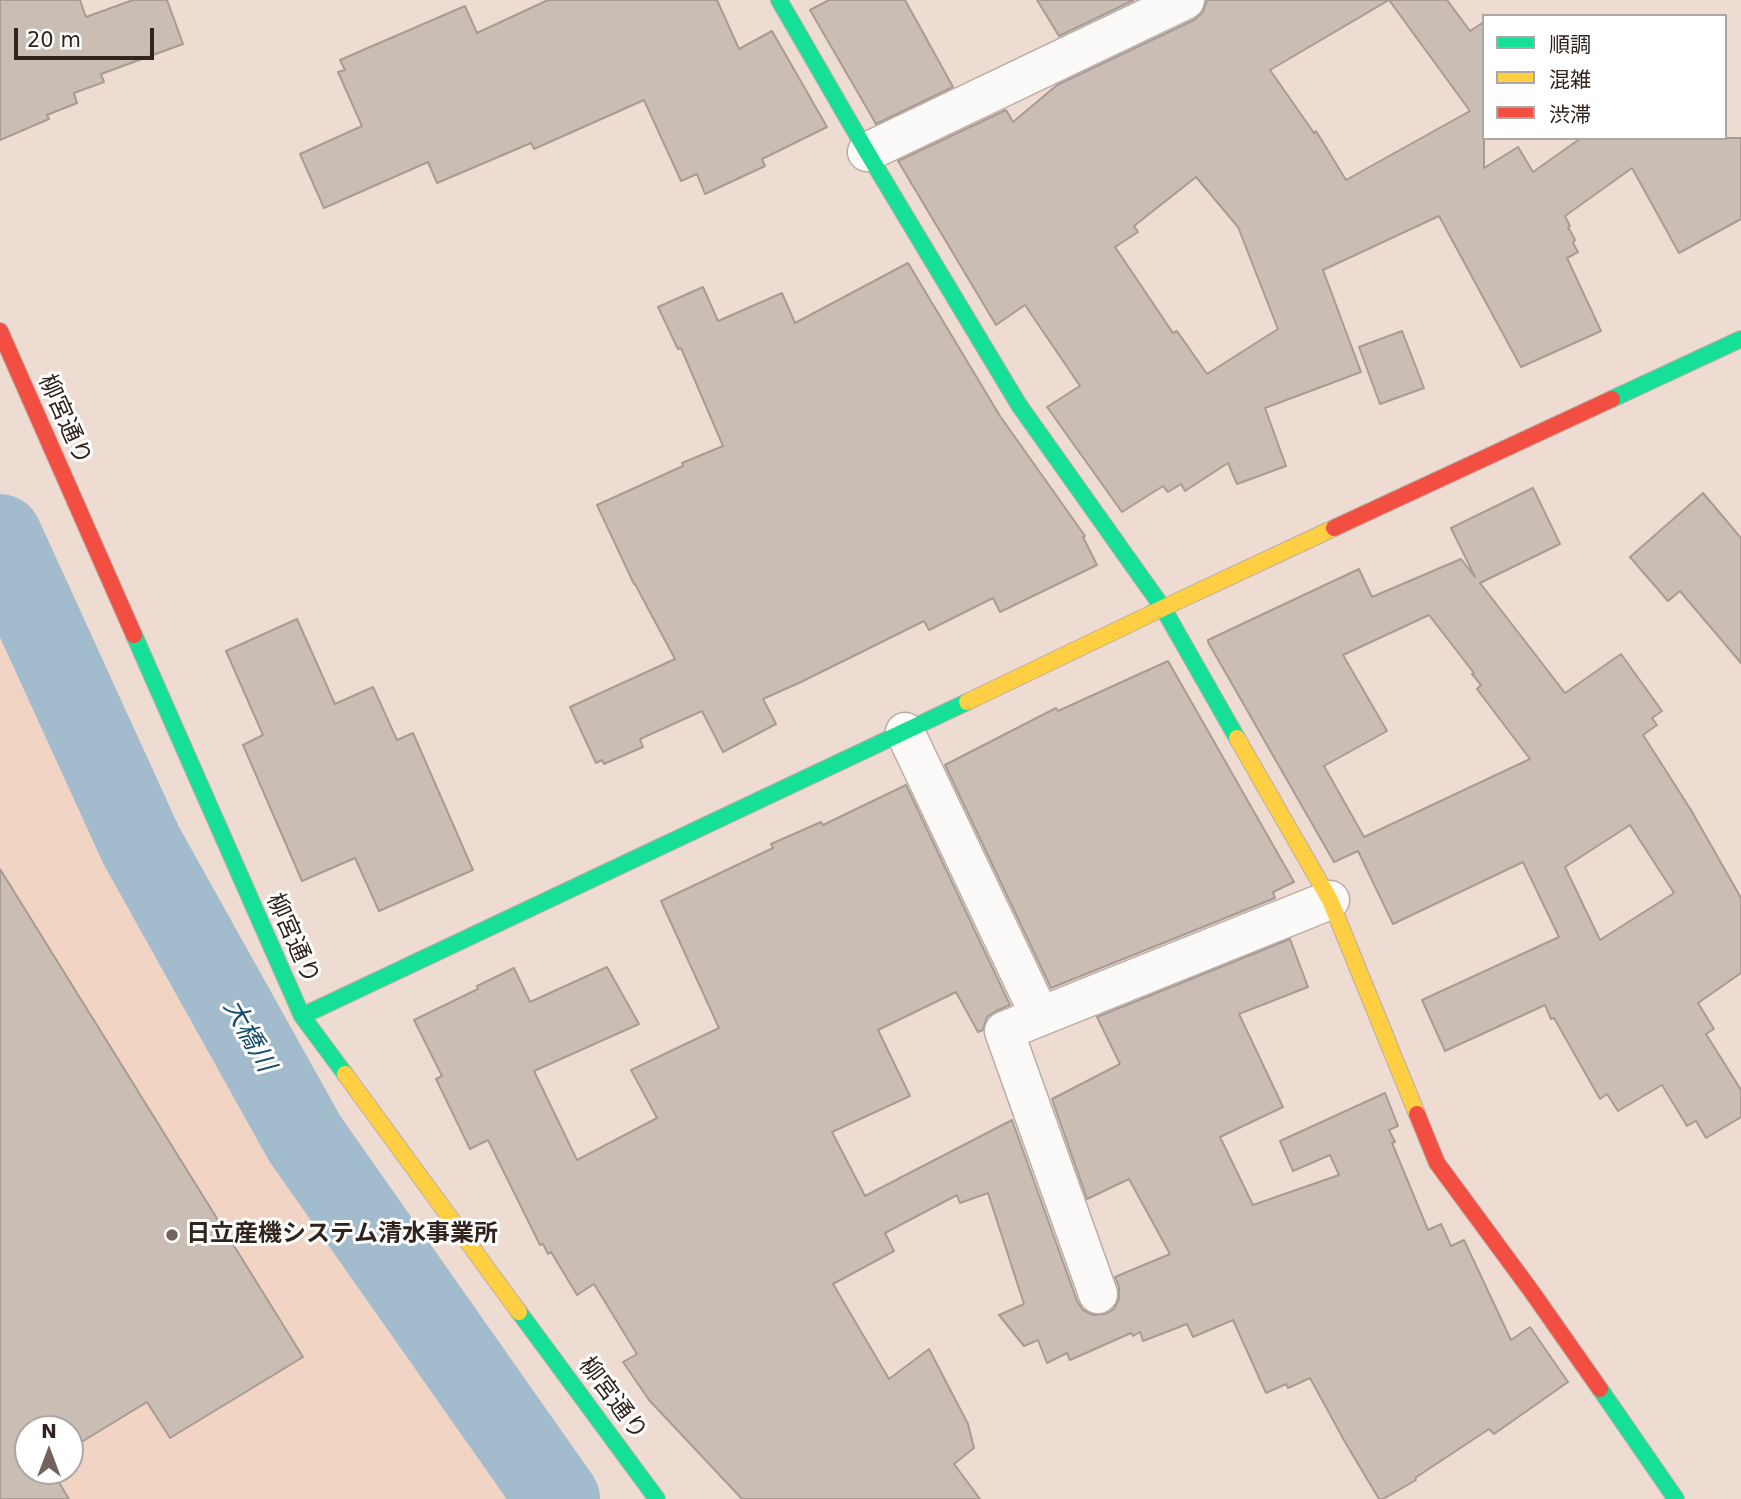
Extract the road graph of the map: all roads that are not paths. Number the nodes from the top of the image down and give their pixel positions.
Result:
1 (779, 0) edge
2 (1185, 0) edge
3 (867, 152) junction
4 (0, 331) edge
5 (1741, 339) edge
6 (1163, 608) junction
7 (905, 732) junction
8 (1330, 900) junction
9 (302, 1016) junction
10 (1040, 1016) junction
11 (1098, 1294) dead end
12 (657, 1499) edge
13 (1676, 1499) edge

1 - 3 street
2 - 3 street
3 - 6 street
4 - 9 street, 柳宮通り
5 - 6 street
6 - 7 street
6 - 8 street
7 - 9 street
7 - 10 street
8 - 10 street
8 - 13 street
9 - 12 street, 柳宮通り
10 - 11 street

